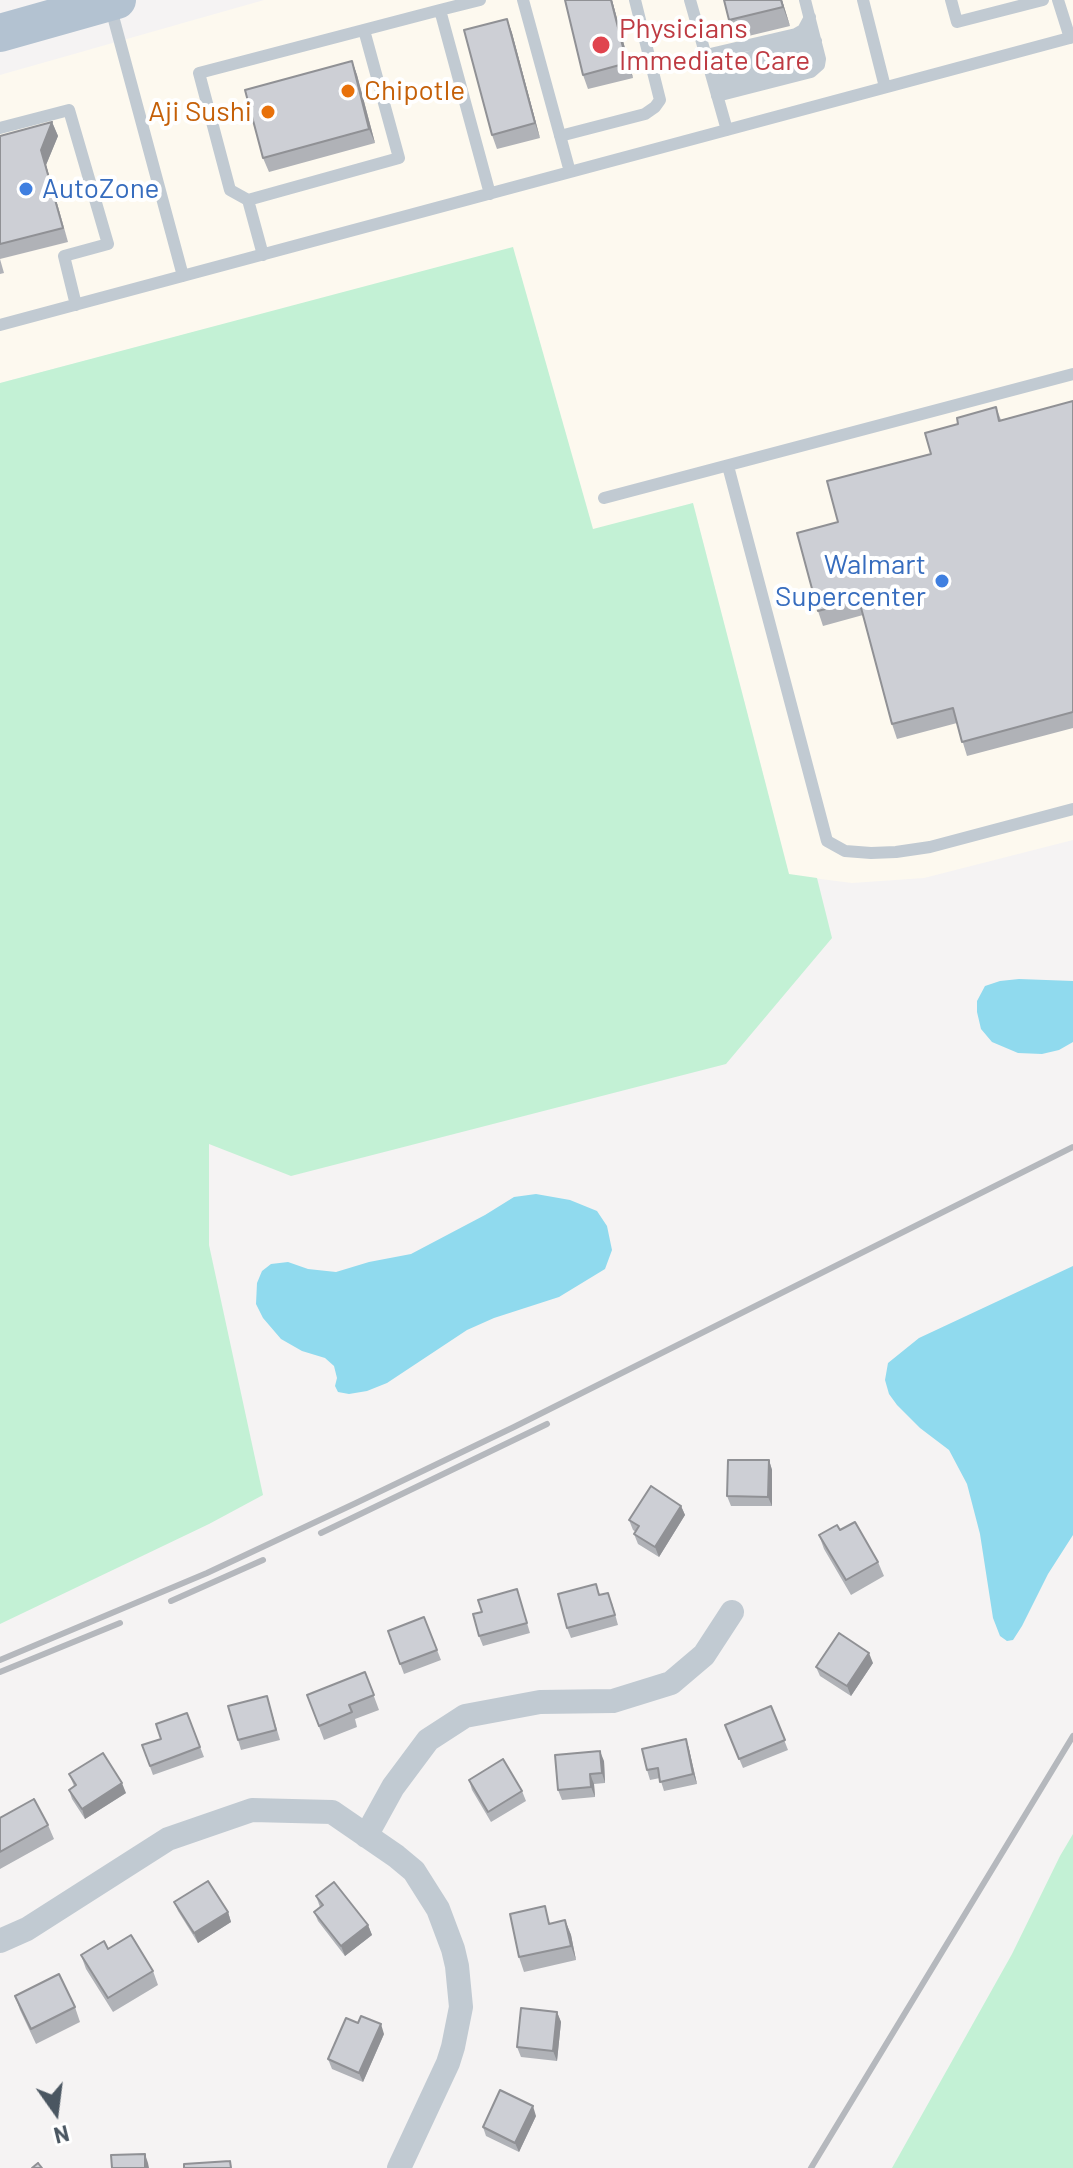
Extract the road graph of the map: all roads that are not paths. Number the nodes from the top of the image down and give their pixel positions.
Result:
1 (480, 0) edge
2 (523, 0) edge
3 (635, 0) edge
4 (690, 0) edge
5 (805, 0) edge
6 (863, 0) edge
7 (951, 0) edge
8 (1043, 0) edge
9 (1058, 0) edge
10 (112, 1) edge
11 (440, 10) junction
12 (364, 30) junction
13 (0, 33) edge
14 (814, 34) junction
15 (1072, 38) edge
16 (712, 77) junction
17 (885, 87) junction
18 (0, 128) edge
19 (727, 130) junction
20 (560, 136) junction
21 (570, 172) junction
22 (490, 194) junction
23 (248, 200) junction
24 (263, 255) junction
25 (183, 276) junction
26 (76, 305) junction
27 (0, 325) edge
28 (1073, 374) edge
29 (728, 466) junction
30 (604, 498) dead end
31 (1073, 809) edge
32 (732, 1612) dead end
33 (366, 1836) junction
34 (0, 1941) edge
35 (399, 2168) edge

1 - 11 lane
2 - 20 lane
3 - 20 lane
4 - 16 lane
5 - 14 lane
6 - 17 lane
7 - 8 lane
9 - 15 lane
10 - 13 main road
10 - 25 lane
11 - 12 lane
11 - 22 lane
12 - 23 lane
12 - 23 lane
14 - 16 lane
14 - 16 lane
14 - 16 lane
15 - 17 lane
16 - 19 lane
17 - 19 lane
18 - 26 lane
19 - 21 lane
20 - 21 lane
21 - 22 lane
22 - 24 lane
23 - 24 lane
24 - 25 lane
25 - 26 lane
26 - 27 lane
28 - 29 lane
29 - 30 lane
29 - 31 lane
32 - 33 street
33 - 34 street
33 - 35 street

